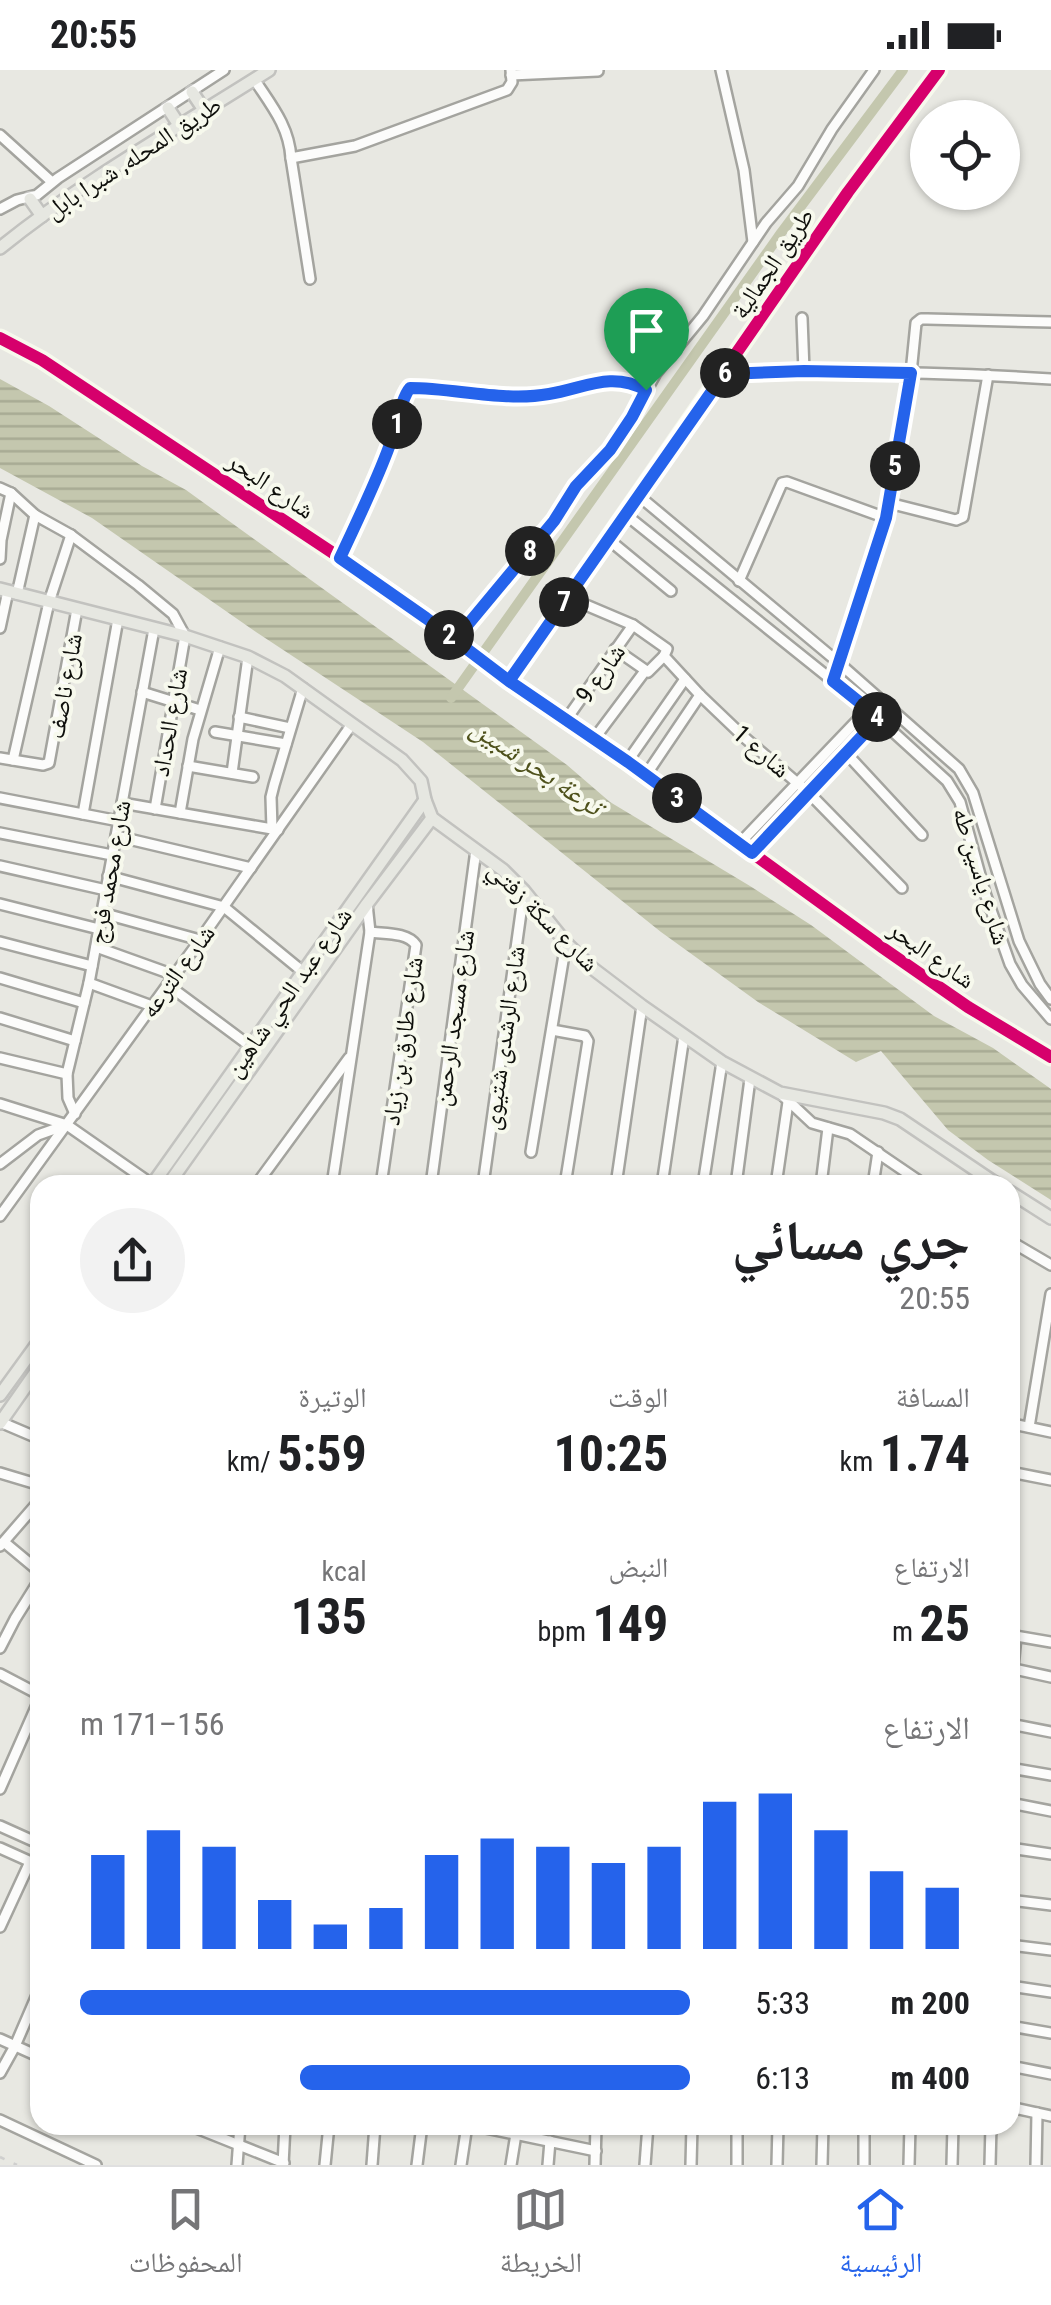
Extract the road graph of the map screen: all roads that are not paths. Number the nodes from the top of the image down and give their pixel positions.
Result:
1 (224, 70) edge
2 (268, 70) edge
3 (720, 70) edge
4 (874, 70) edge
5 (939, 70) edge
6 (598, 71) edge
7 (511, 72) edge
8 (254, 79) junction
9 (198, 100) junction
10 (173, 116) junction
11 (0, 135) edge
12 (291, 158) junction
13 (52, 182) junction
14 (35, 207) junction
15 (0, 209) edge
16 (753, 242) junction
17 (0, 248) edge
18 (310, 280) dead end
19 (802, 318) dead end
20 (1051, 322) edge
21 (0, 338) edge
22 (804, 371) junction
23 (911, 373) junction
24 (724, 374) junction
25 (988, 375) junction
26 (1051, 379) edge
27 (646, 390) junction
28 (0, 488) edge
29 (11, 494) junction
30 (637, 498) junction
31 (890, 502) junction
32 (626, 512) junction
33 (35, 515) junction
34 (886, 518) junction
35 (71, 535) junction
36 (608, 539) junction
37 (340, 558) junction
38 (0, 560) edge
39 (739, 581) junction
40 (8, 591) edge
41 (670, 592) dead end
42 (567, 597) junction
43 (48, 602) junction
44 (77, 610) junction
45 (778, 612) junction
46 (118, 619) junction
47 (633, 625) junction
48 (0, 628) edge
49 (767, 628) junction
50 (154, 629) junction
51 (185, 636) junction
52 (455, 640) junction
53 (220, 647) junction
54 (615, 649) junction
55 (664, 656) junction
56 (248, 657) junction
57 (839, 663) junction
58 (645, 671) junction
59 (685, 679) junction
60 (509, 681) junction
61 (833, 681) junction
62 (303, 688) junction
63 (142, 692) junction
64 (700, 695) junction
65 (172, 701) junction
66 (868, 709) junction
67 (200, 710) junction
68 (240, 717) junction
69 (879, 718) junction
70 (566, 720) junction
71 (352, 724) junction
72 (290, 728) junction
73 (215, 732) dead end
74 (236, 736) junction
75 (594, 739) junction
76 (286, 744) junction
77 (846, 754) junction
78 (0, 758) edge
79 (13, 760) junction
80 (628, 762) junction
81 (188, 766) junction
82 (232, 773) junction
83 (646, 775) junction
84 (253, 777) dead end
85 (803, 787) junction
86 (0, 798) edge
87 (424, 800) junction
88 (122, 803) junction
89 (154, 809) junction
90 (180, 813) junction
91 (83, 814) junction
92 (432, 818) junction
93 (118, 821) junction
94 (275, 830) junction
95 (0, 833) edge
96 (922, 834) dead end
97 (116, 836) junction
98 (740, 844) junction
99 (476, 850) junction
100 (752, 853) junction
101 (112, 856) junction
102 (0, 866) edge
103 (251, 868) junction
104 (108, 876) junction
105 (902, 888) dead end
106 (106, 890) junction
107 (524, 892) junction
108 (0, 904) edge
109 (368, 904) junction
110 (224, 907) junction
111 (102, 913) junction
112 (99, 929) junction
113 (370, 932) junction
114 (200, 940) junction
115 (0, 942) edge
116 (566, 943) junction
117 (96, 947) junction
118 (92, 966) junction
119 (302, 970) junction
120 (174, 975) junction
121 (0, 978) edge
122 (89, 982) junction
123 (168, 984) junction
124 (1051, 998) edge
125 (84, 1004) junction
126 (152, 1006) junction
127 (642, 1006) junction
128 (0, 1018) edge
129 (1051, 1019) edge
130 (552, 1030) junction
131 (684, 1036) junction
132 (75, 1041) junction
133 (250, 1046) junction
134 (352, 1054) junction
135 (1051, 1057) edge
136 (0, 1058) edge
137 (722, 1062) junction
138 (67, 1074) junction
139 (750, 1079) junction
140 (784, 1097) junction
141 (0, 1104) edge
142 (74, 1114) junction
143 (67, 1125) junction
144 (828, 1128) junction
145 (0, 1150) edge
146 (531, 1152) dead end
147 (878, 1152) junction
148 (12, 1154) junction
149 (0, 1164) edge
150 (334, 1170) junction
151 (30, 1175) edge
152 (30, 1175) edge
153 (138, 1175) edge
154 (159, 1175) edge
155 (175, 1175) edge
156 (263, 1175) edge
157 (331, 1175) edge
158 (333, 1175) edge
159 (382, 1175) edge
160 (432, 1175) edge
161 (484, 1175) edge
162 (567, 1175) edge
163 (617, 1175) edge
164 (663, 1175) edge
165 (705, 1175) edge
166 (737, 1175) edge
167 (777, 1175) edge
168 (822, 1175) edge
169 (875, 1175) edge
170 (910, 1175) edge
171 (983, 1175) edge
172 (1020, 1198) edge
173 (0, 1216) edge
174 (1051, 1218) edge
175 (1020, 1247) edge
176 (1051, 1265) edge
177 (1051, 1294) edge
178 (30, 1351) edge
179 (4, 1380) edge
180 (30, 1382) edge
181 (0, 1395) edge
182 (0, 1422) edge
183 (1020, 1425) edge
184 (1029, 1427) junction
185 (1051, 1432) edge
186 (30, 1435) edge
187 (0, 1473) edge
188 (1020, 1474) edge
189 (1051, 1480) edge
190 (30, 1481) edge
191 (30, 1512) edge
192 (2, 1544) edge
193 (30, 1567) edge
194 (30, 1592) edge
195 (1020, 1637) edge
196 (1051, 1642) edge
197 (0, 1648) edge
198 (1020, 1670) edge
199 (0, 1674) edge
200 (1051, 1678) edge
201 (30, 1691) edge
202 (30, 1720) edge
203 (1020, 1726) edge
204 (1051, 1732) edge
205 (1020, 1770) edge
206 (1051, 1776) edge
207 (0, 1790) edge
208 (1020, 1806) edge
209 (1051, 1811) edge
210 (0, 1826) edge
211 (30, 1838) edge
212 (0, 1848) edge
213 (1020, 1849) edge
214 (1051, 1854) edge
215 (30, 1862) edge
216 (30, 1873) edge
217 (1020, 1901) edge
218 (1051, 1905) edge
219 (0, 1926) edge
220 (1020, 1945) edge
221 (1051, 1950) edge
222 (1020, 1987) edge
223 (1051, 1992) edge
224 (30, 2011) edge
225 (1020, 2028) edge
226 (1051, 2033) edge
227 (0, 2039) edge
228 (15, 2046) junction
229 (30, 2053) edge
230 (1020, 2068) edge
231 (0, 2073) edge
232 (1051, 2074) edge
233 (1020, 2109) edge
234 (1037, 2113) junction
235 (1051, 2116) edge
236 (0, 2120) edge
237 (30, 2134) edge
238 (32, 2135) edge
239 (214, 2135) edge
240 (240, 2135) edge
241 (285, 2135) edge
242 (329, 2135) edge
243 (374, 2135) edge
244 (421, 2135) edge
245 (471, 2135) edge
246 (516, 2135) edge
247 (521, 2135) edge
248 (596, 2135) edge
249 (647, 2135) edge
250 (692, 2135) edge
251 (738, 2135) edge
252 (778, 2135) edge
253 (823, 2135) edge
254 (864, 2135) edge
255 (910, 2135) edge
256 (953, 2135) edge
257 (991, 2135) edge
258 (550, 2141) junction
259 (240, 2145) junction
260 (596, 2151) junction
261 (284, 2164) edge
262 (96, 2165) edge
263 (237, 2165) edge
264 (325, 2165) edge
265 (372, 2165) edge
266 (417, 2165) edge
267 (461, 2165) edge
268 (512, 2165) edge
269 (548, 2165) edge
270 (595, 2165) edge
271 (645, 2165) edge
272 (691, 2165) edge
273 (737, 2165) edge
274 (777, 2165) edge
275 (822, 2165) edge
276 (864, 2165) edge
277 (909, 2165) edge
278 (952, 2165) edge
279 (990, 2165) edge
280 (1036, 2165) edge

1 - 9 street
2 - 8 main road, طريق المحله, شبرا بابل
3 - 16 street
4 - 16 street
5 - 24 street, طريق الجمالية
6 - 7 street
7 - 12 street
8 - 9 main road, طريق المحله, شبرا بابل
8 - 12 street
9 - 10 main road, طريق المحله, شبرا بابل
9 - 10 street
10 - 13 street
10 - 14 main road, طريق المحله, شبرا بابل
11 - 13 street
12 - 18 street
13 - 14 street
14 - 15 street
14 - 17 main road, طريق المحله, شبرا بابل
16 - 27 street
19 - 22 street
20 - 23 street
21 - 37 street, شارع البحر
22 - 23 street
22 - 24 street
23 - 25 street
23 - 31 street
24 - 30 street, طريق الجمالية
25 - 26 street
25 - 31 street
27 - 37 street
27 - 52 street
28 - 29 street
29 - 33 street
29 - 38 street
30 - 32 street, طريق الجمالية
30 - 39 street, شارع ياسين طه
31 - 34 street
32 - 36 street, طريق الجمالية
32 - 49 street, شارع ياسين طه
33 - 35 street
33 - 40 street
34 - 39 street
34 - 57 street
35 - 43 street
35 - 51 street
36 - 41 street
36 - 42 street, طريق الجمالية
37 - 52 street, شارع البحر
39 - 45 street, شارع ياسين طه
40 - 43 main road
40 - 48 street
42 - 47 street
42 - 60 street, طريق الجمالية
43 - 44 main road
43 - 79 street
44 - 46 main road
44 - 79 street, شارع ناصف
45 - 49 street
45 - 57 street, شارع ياسين طه
46 - 50 main road
46 - 91 street
47 - 54 street, شارع 9
47 - 55 street, شارع 1
49 - 61 street, شارع ياسين طه
50 - 51 main road
50 - 63 street, شارع محمد فرج
51 - 53 main road
51 - 65 street, شارع الحداد
52 - 60 street, شارع البحر
53 - 56 main road
53 - 67 street
54 - 58 street
54 - 70 street, شارع 9
55 - 58 street
55 - 59 street, شارع 1
56 - 62 main road
56 - 68 street
57 - 61 street
57 - 124 street, شارع ياسين طه
58 - 75 street
59 - 64 street, شارع 1
59 - 80 street
60 - 70 street, شارع البحر
61 - 66 street, شارع ياسين طه
62 - 71 main road
62 - 72 street
63 - 65 street
63 - 88 street, شارع محمد فرج
64 - 83 street
64 - 85 street, شارع 1
65 - 67 street
65 - 89 street, شارع الحداد
66 - 69 street, شارع ياسين طه
66 - 85 street
67 - 81 street
68 - 72 street
68 - 74 street
69 - 77 street
69 - 129 street, شارع ياسين طه
70 - 75 street, شارع البحر
71 - 87 main road
71 - 94 street, شارع الترعه
72 - 76 street
73 - 74 street
74 - 76 street
74 - 82 street
75 - 80 street, شارع البحر
76 - 94 street
77 - 85 street
77 - 96 street
78 - 79 street
80 - 83 street, شارع البحر
81 - 82 street
81 - 90 street
82 - 84 street
83 - 98 street, شارع البحر
85 - 98 street
85 - 100 street
85 - 105 street, شارع 1
86 - 91 street
87 - 92 main road
87 - 119 main road, شارع عبد الحي شاهين
88 - 89 street
88 - 93 street, شارع محمد فرج
89 - 90 street
90 - 94 street
91 - 93 street
92 - 99 main road, شارع سكة زفتي
92 - 109 main road, شارع عبد الحي شاهين
93 - 97 street, شارع محمد فرج
94 - 103 street, شارع الترعه
95 - 101 street
97 - 101 street, شارع محمد فرج
97 - 103 street
98 - 100 street, شارع البحر
99 - 107 main road, شارع سكة زفتي
99 - 160 street, شارع مسجد الرحمن
100 - 135 street, شارع البحر
101 - 104 street, شارع محمد فرج
102 - 106 street
103 - 110 street, شارع الترعه
104 - 106 street, شارع محمد فرج
104 - 110 street
106 - 111 street, شارع محمد فرج
107 - 116 main road, شارع سكة زفتي
107 - 161 street, شارع الرشدى شتيوى
108 - 112 street
109 - 113 street
109 - 155 main road, شارع عبد الحي شاهين
110 - 114 street, شارع الترعه
110 - 119 street
111 - 112 street, شارع محمد فرج
111 - 114 street
112 - 117 street, شارع محمد فرج
113 - 134 street
113 - 159 street, شارع طارق بن زياد
114 - 120 street, شارع الترعه
115 - 118 street
116 - 127 main road, شارع سكة زفتي
116 - 130 street
117 - 118 street, شارع محمد فرج
117 - 120 street
118 - 122 street, شارع محمد فرج
119 - 133 main road, شارع عبد الحي شاهين
120 - 123 street, شارع الترعه
121 - 125 street
122 - 125 street, شارع محمد فرج
122 - 126 street
123 - 126 street, شارع الترعه
123 - 133 street
125 - 132 street, شارع محمد فرج
126 - 142 street, شارع الترعه
127 - 131 main road, شارع سكة زفتي
127 - 163 street
128 - 132 street
130 - 146 street
130 - 162 street
131 - 137 main road, شارع سكة زفتي
131 - 164 street
132 - 138 street, شارع محمد فرج
133 - 154 main road, شارع عبد الحي شاهين
134 - 150 street
134 - 156 street
136 - 138 street
137 - 139 main road, شارع سكة زفتي
137 - 165 street
138 - 142 street, شارع محمد فرج
139 - 140 main road, شارع سكة زفتي
139 - 166 street
140 - 144 street
140 - 167 street
140 - 171 main road, شارع سكة زفتي
141 - 143 street
142 - 143 street, شارع الترعه
143 - 148 street
143 - 152 street, شارع الترعه
143 - 153 street
144 - 147 street
144 - 168 street
145 - 148 street
147 - 169 street
147 - 170 street
148 - 149 street
150 - 157 street
150 - 158 street
151 - 173 street, شارع الترعه
172 - 174 main road
175 - 176 street
177 - 184 street
178 - 179 main road
179 - 181 main road
180 - 182 main road
182 - 186 street
183 - 184 street
184 - 185 street
187 - 190 street
188 - 189 street
191 - 192 street
192 - 193 street
194 - 197 street
195 - 196 street
198 - 200 street
199 - 201 street
202 - 207 street
203 - 204 street
205 - 206 street
208 - 209 street
210 - 211 street
212 - 215 street
213 - 214 street
216 - 219 street
217 - 218 street
220 - 221 street
222 - 223 street
224 - 228 street
225 - 226 street
227 - 228 street
228 - 229 street
228 - 231 street
230 - 232 street
233 - 234 street
234 - 235 street
234 - 280 street
236 - 237 street
238 - 262 street
239 - 259 street
240 - 259 street
241 - 261 street
242 - 264 street
243 - 265 street
244 - 266 street
245 - 267 street
246 - 268 street
247 - 258 street
248 - 260 street
249 - 271 street
250 - 272 street
251 - 273 street
252 - 274 street
253 - 275 street
254 - 276 street
255 - 277 street
256 - 278 street
257 - 279 street
258 - 260 street
258 - 269 street
259 - 261 street
259 - 263 street
260 - 270 street

